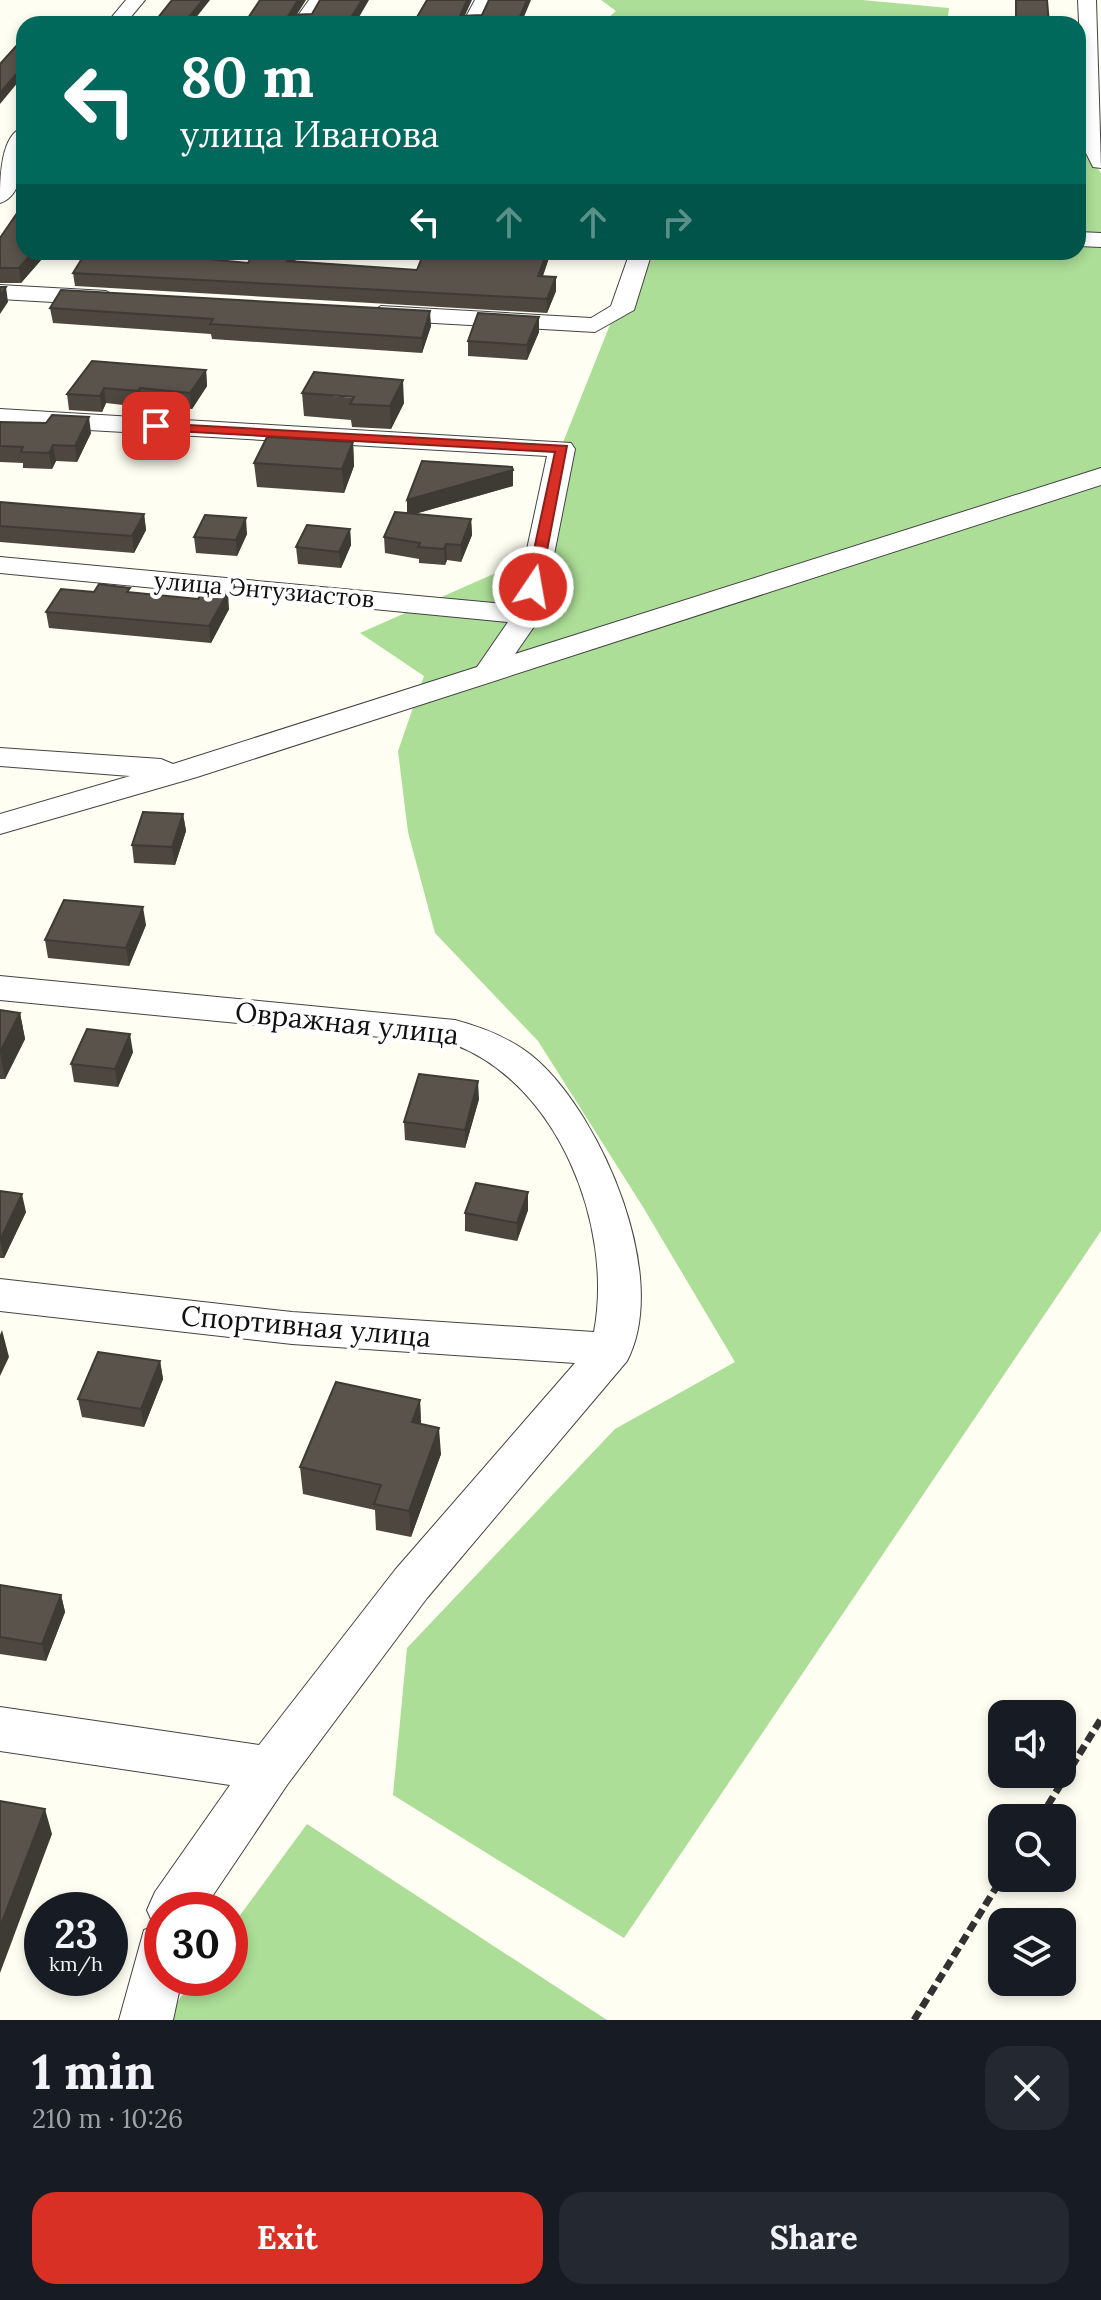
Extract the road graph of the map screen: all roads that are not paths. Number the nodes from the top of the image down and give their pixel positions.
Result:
1 (136, 0) edge
2 (1087, 0) edge
3 (122, 16) edge
4 (16, 143) edge
5 (1101, 162) edge
6 (12, 168) edge
7 (0, 196) edge
8 (638, 260) edge
9 (0, 292) edge
10 (125, 299) edge
11 (360, 312) edge
12 (0, 417) edge
13 (1101, 476) edge
14 (0, 565) edge
15 (527, 615) junction
16 (488, 673) junction
17 (0, 757) edge
18 (186, 770) junction
19 (0, 824) edge
20 (0, 988) edge
21 (0, 1295) edge
22 (612, 1349) junction
23 (0, 1729) edge
24 (270, 1769) junction
25 (185, 1892) edge
26 (151, 1996) edge
27 (146, 2020) edge

1 - 3 street
2 - 5 street
4 - 6 street
6 - 7 street
8 - 11 street
9 - 10 street
12 - 15 street
13 - 16 street
14 - 15 street, улица Энтузиастов
15 - 16 street
16 - 18 street
17 - 18 street
18 - 19 street
20 - 22 street, Овражная улица
21 - 22 street, Спортивная улица
22 - 24 street
23 - 24 street
24 - 25 street
26 - 27 street

